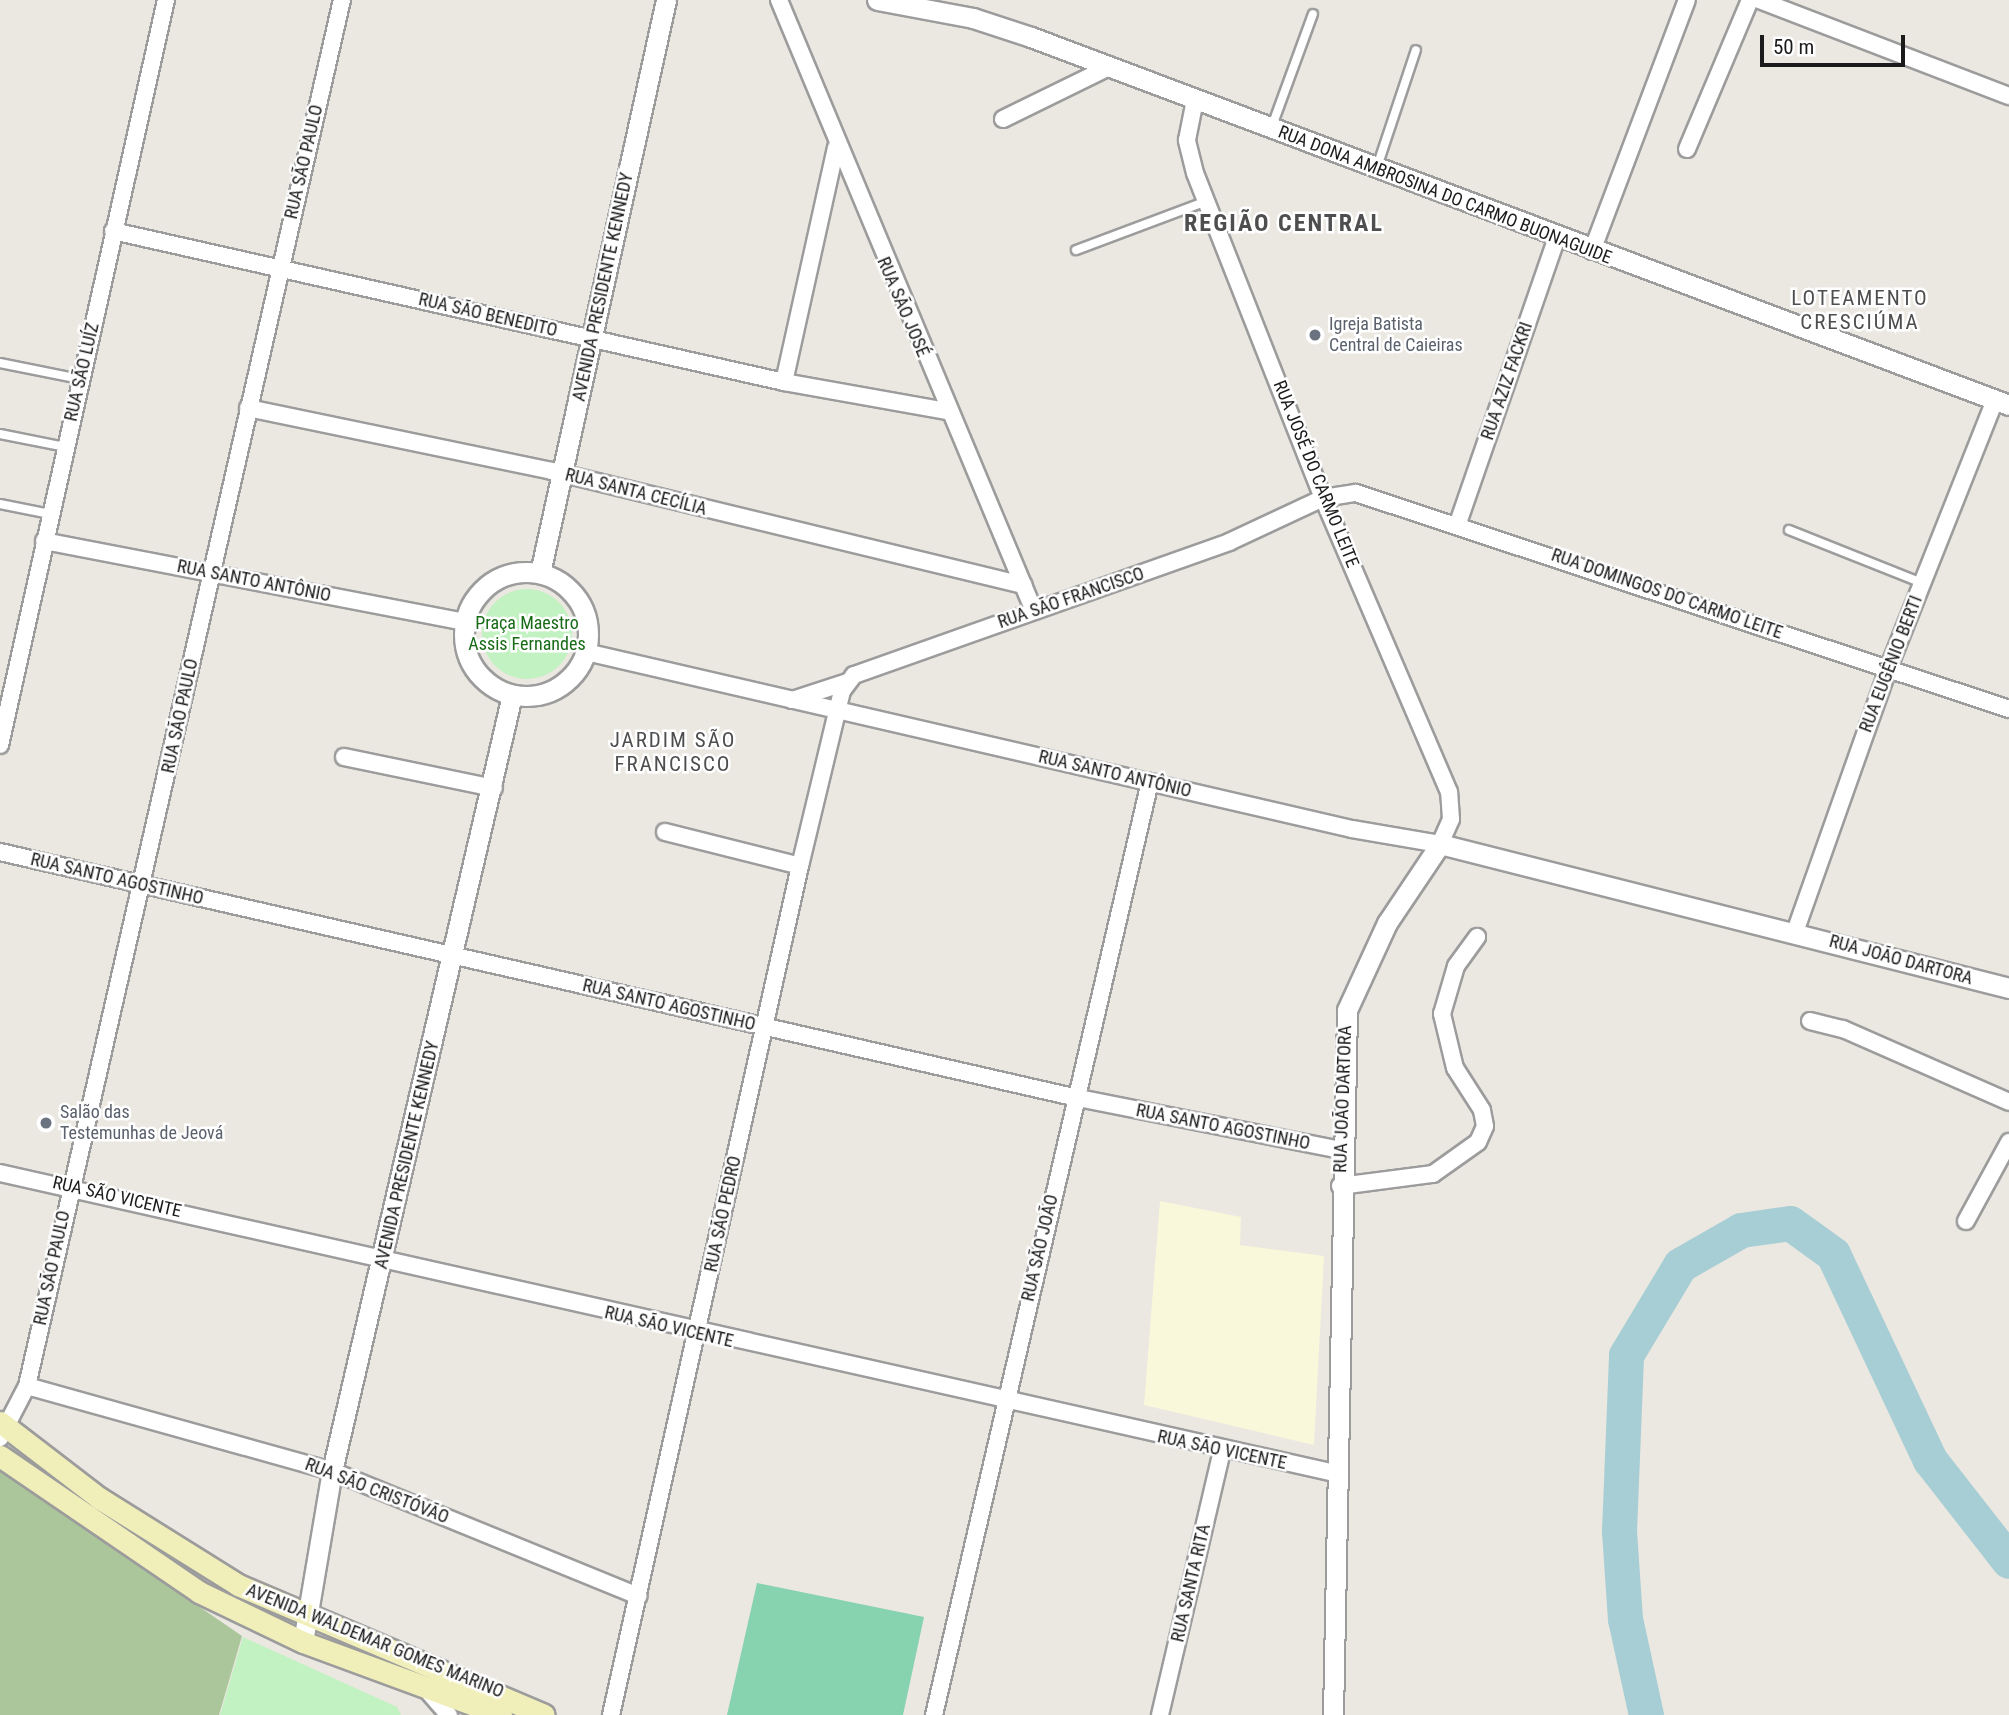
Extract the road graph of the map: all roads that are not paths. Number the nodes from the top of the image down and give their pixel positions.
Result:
1 (166, 0) edge
2 (342, 0) edge
3 (666, 0) edge
4 (779, 0) edge
5 (877, 0) edge
6 (1687, 0) edge
7 (1750, 0) edge
8 (1759, 0) edge
9 (1785, 5) edge
10 (1313, 14) dead end
11 (1416, 50) dead end
12 (1109, 67) junction
13 (2009, 96) edge
14 (1195, 100) junction
15 (1003, 120) dead end
16 (1271, 130) junction
17 (836, 148) junction
18 (1687, 149) dead end
19 (1376, 170) junction
20 (1207, 201) junction
21 (113, 231) junction
22 (1556, 240) junction
23 (1076, 250) dead end
24 (1592, 251) junction
25 (279, 265) junction
26 (591, 339) junction
27 (0, 363) edge
28 (80, 379) junction
29 (784, 382) junction
30 (2002, 402) edge
31 (248, 408) junction
32 (946, 411) junction
33 (0, 434) edge
34 (65, 447) junction
35 (564, 474) junction
36 (1323, 498) junction
37 (0, 504) edge
38 (50, 514) junction
39 (1458, 523) junction
40 (1789, 530) dead end
41 (44, 541) junction
42 (211, 572) junction
43 (540, 573) junction
44 (1922, 583) junction
45 (1023, 585) junction
46 (1034, 611) junction
47 (464, 622) junction
48 (586, 652) junction
49 (1888, 669) junction
50 (847, 682) junction
51 (512, 695) junction
52 (792, 700) junction
53 (2009, 709) edge
54 (837, 712) junction
55 (0, 745) edge
56 (344, 757) dead end
57 (1150, 782) junction
58 (494, 788) junction
59 (665, 832) dead end
60 (1440, 844) junction
61 (0, 852) edge
62 (800, 866) junction
63 (144, 885) junction
64 (1795, 932) junction
65 (1478, 937) dead end
66 (453, 957) junction
67 (2009, 988) edge
68 (1810, 1021) dead end
69 (764, 1026) junction
70 (1073, 1097) junction
71 (2009, 1102) edge
72 (2009, 1142) edge
73 (1340, 1150) junction
74 (2004, 1169) edge
75 (0, 1173) edge
76 (70, 1186) junction
77 (1340, 1186) junction
78 (1966, 1221) dead end
79 (382, 1259) junction
80 (697, 1334) junction
81 (27, 1386) junction
82 (1004, 1404) junction
83 (2, 1429) edge
84 (1222, 1451) junction
85 (0, 1456) edge
86 (332, 1471) junction
87 (1339, 1474) junction
88 (638, 1596) junction
89 (306, 1615) junction
90 (303, 1642) junction
91 (422, 1684) junction
92 (449, 1715) edge
93 (501, 1715) edge
94 (544, 1715) edge
95 (611, 1715) edge
96 (934, 1715) edge
97 (1160, 1715) edge
98 (1333, 1715) edge

1 - 21 street, RUA SÃO LUÍZ
2 - 25 street, RUA SÃO PAULO
3 - 26 street, AVENIDA PRESIDENTE KENNEDY
4 - 17 street, RUA SÃO JOSÉ
5 - 12 street, RUA DONA AMBROSINA DO CARMO BUONAGUIDE
6 - 24 street
7 - 18 street
8 - 9 street
9 - 13 street
10 - 16 lane
11 - 19 lane
12 - 14 street, RUA DONA AMBROSINA DO CARMO BUONAGUIDE
12 - 15 street
14 - 16 street, RUA DONA AMBROSINA DO CARMO BUONAGUIDE
14 - 20 street, RUA JOSÉ DO CARMO LEITE
16 - 19 street, RUA DONA AMBROSINA DO CARMO BUONAGUIDE
17 - 29 street
17 - 32 street, RUA SÃO JOSÉ
19 - 22 street, RUA DONA AMBROSINA DO CARMO BUONAGUIDE
20 - 23 lane
20 - 36 street, RUA JOSÉ DO CARMO LEITE
21 - 25 street, RUA SÃO BENEDITO
21 - 28 street, RUA SÃO LUÍZ
22 - 24 street, RUA DONA AMBROSINA DO CARMO BUONAGUIDE
22 - 39 street, RUA AZIZ FACKRI
24 - 30 street, RUA DONA AMBROSINA DO CARMO BUONAGUIDE
25 - 26 street, RUA SÃO BENEDITO
25 - 31 street, RUA SÃO PAULO
26 - 29 street, RUA SÃO BENEDITO
26 - 35 street, AVENIDA PRESIDENTE KENNEDY
27 - 28 lane
28 - 34 street, RUA SÃO LUÍZ
29 - 32 street, RUA SÃO BENEDITO
30 - 44 street, RUA EUGÊNIO BERTI
31 - 35 street, RUA SANTA CECÍLIA
31 - 42 street, RUA SÃO PAULO
32 - 45 street, RUA SÃO JOSÉ
33 - 34 lane
34 - 38 street, RUA SÃO LUÍZ
35 - 43 street, AVENIDA PRESIDENTE KENNEDY
35 - 45 street, RUA SANTA CECÍLIA
36 - 39 street, RUA DOMINGOS DO CARMO LEITE
36 - 46 street, RUA SÃO FRANCISCO
36 - 60 street, RUA JOSÉ DO CARMO LEITE
37 - 38 lane
38 - 41 street, RUA SÃO LUÍZ
39 - 49 street, RUA DOMINGOS DO CARMO LEITE
40 - 44 lane
41 - 42 street, RUA SANTO ANTÔNIO
41 - 55 street, RUA SÃO LUÍZ
42 - 47 street, RUA SANTO ANTÔNIO
42 - 63 street, RUA SÃO PAULO
43 - 47 street
43 - 48 street
44 - 49 street, RUA EUGÊNIO BERTI
45 - 46 street, RUA SÃO JOSÉ
46 - 50 street, RUA SÃO FRANCISCO
47 - 51 street
48 - 51 street
48 - 52 street, RUA SANTO ANTÔNIO
49 - 53 street, RUA DOMINGOS DO CARMO LEITE
49 - 64 street, RUA EUGÊNIO BERTI
50 - 52 street
50 - 54 street
51 - 58 street, AVENIDA PRESIDENTE KENNEDY
52 - 54 street, RUA SANTO ANTÔNIO
54 - 57 street, RUA SANTO ANTÔNIO
54 - 62 street, RUA SÃO PEDRO
56 - 58 street
57 - 60 street, RUA SANTO ANTÔNIO
57 - 70 street, RUA SÃO JOÃO
58 - 66 street, AVENIDA PRESIDENTE KENNEDY
59 - 62 street
60 - 64 street, RUA JOÃO DARTORA
60 - 73 street, RUA JOÃO DARTORA
61 - 63 street, RUA SANTO AGOSTINHO
62 - 69 street, RUA SÃO PEDRO
63 - 66 street, RUA SANTO AGOSTINHO
63 - 76 street, RUA SÃO PAULO
64 - 67 street, RUA JOÃO DARTORA
65 - 77 street
66 - 69 street, RUA SANTO AGOSTINHO
66 - 79 street, AVENIDA PRESIDENTE KENNEDY
68 - 71 street
69 - 70 street, RUA SANTO AGOSTINHO
69 - 80 street, RUA SÃO PEDRO
70 - 73 street, RUA SANTO AGOSTINHO
70 - 82 street, RUA SÃO JOÃO
72 - 74 street
73 - 77 street, RUA JOÃO DARTORA
74 - 78 street
75 - 76 street, RUA SÃO VICENTE
76 - 79 street, RUA SÃO VICENTE
76 - 81 street, RUA SÃO PAULO
77 - 87 street, RUA JOÃO DARTORA
79 - 80 street, RUA SÃO VICENTE
79 - 86 street, AVENIDA PRESIDENTE KENNEDY
80 - 82 street, RUA SÃO VICENTE
80 - 88 street, RUA SÃO PEDRO
81 - 83 street, RUA SÃO PAULO
81 - 86 street, RUA SÃO CRISTÓVÃO
82 - 84 street, RUA SÃO VICENTE
82 - 96 street, RUA SÃO JOÃO
83 - 89 main road, AVENIDA WALDEMAR GOMES MARINO
84 - 87 street, RUA SÃO VICENTE
84 - 97 street, RUA SANTA RITA
85 - 90 main road, AVENIDA WALDEMAR GOMES MARINO
86 - 88 street, RUA SÃO CRISTÓVÃO
86 - 89 street, AVENIDA PRESIDENTE KENNEDY
87 - 98 street, RUA JOÃO DARTORA
88 - 95 street, RUA SÃO PEDRO
89 - 90 street, AVENIDA PRESIDENTE KENNEDY
89 - 94 main road, AVENIDA WALDEMAR GOMES MARINO
90 - 91 main road, AVENIDA WALDEMAR GOMES MARINO
91 - 92 street
91 - 93 main road, AVENIDA WALDEMAR GOMES MARINO

